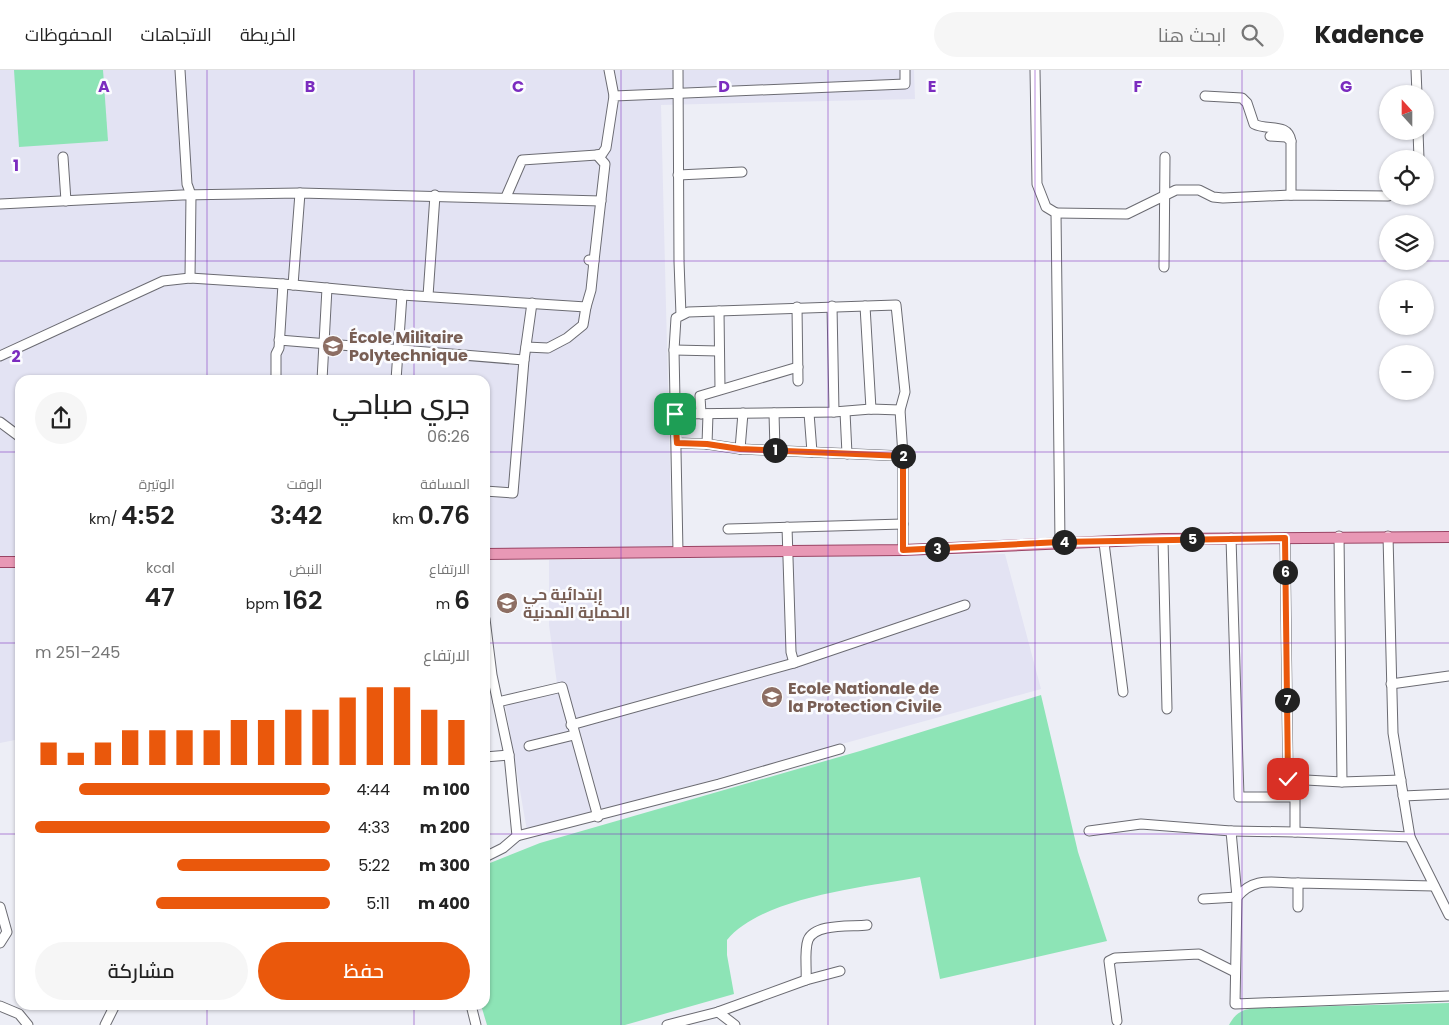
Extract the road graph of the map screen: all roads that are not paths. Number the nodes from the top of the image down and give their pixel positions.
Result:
1 (180, 70) edge
2 (608, 70) edge
3 (678, 70) edge
4 (905, 70) edge
5 (1035, 70) edge
6 (1416, 70) edge
7 (1417, 85) edge
8 (679, 94) junction
9 (614, 96) junction
10 (1205, 96) dead end
11 (1270, 136) dead end
12 (1291, 141) junction
13 (597, 154) junction
14 (63, 157) dead end
15 (1165, 157) dead end
16 (742, 172) dead end
17 (678, 175) junction
18 (300, 193) junction
19 (1291, 194) junction
20 (191, 195) junction
21 (435, 195) junction
22 (1165, 195) junction
23 (1379, 196) edge
24 (506, 197) junction
25 (66, 201) junction
26 (601, 201) junction
27 (0, 204) edge
28 (1056, 213) junction
29 (1164, 267) dead end
30 (190, 278) junction
31 (283, 284) junction
32 (294, 285) junction
33 (327, 288) junction
34 (402, 295) junction
35 (428, 296) junction
36 (532, 303) junction
37 (832, 306) junction
38 (864, 306) junction
39 (586, 307) junction
40 (796, 307) junction
41 (719, 310) junction
42 (681, 316) junction
43 (279, 340) junction
44 (324, 345) junction
45 (526, 347) junction
46 (674, 350) junction
47 (398, 351) junction
48 (719, 351) junction
49 (0, 356) edge
50 (524, 360) junction
51 (798, 367) junction
52 (276, 375) edge
53 (322, 375) edge
54 (396, 375) edge
55 (798, 381) dead end
56 (720, 389) junction
57 (871, 409) junction
58 (900, 410) junction
59 (834, 412) junction
60 (845, 412) junction
61 (743, 413) junction
62 (774, 413) junction
63 (809, 413) junction
64 (675, 414) junction
65 (704, 414) junction
66 (0, 422) edge
67 (15, 433) edge
68 (677, 443) junction
69 (707, 444) junction
70 (740, 449) junction
71 (774, 450) junction
72 (812, 452) junction
73 (847, 454) junction
74 (903, 456) junction
75 (490, 491) edge
76 (903, 524) junction
77 (787, 527) junction
78 (728, 529) dead end
79 (1339, 536) junction
80 (1388, 536) junction
81 (1449, 537) edge
82 (1231, 538) junction
83 (1285, 538) junction
84 (1163, 539) junction
85 (1060, 542) junction
86 (1104, 543) junction
87 (903, 550) junction
88 (788, 551) junction
89 (678, 552) junction
90 (490, 554) edge
91 (0, 562) edge
92 (15, 562) edge
93 (965, 605) dead end
94 (490, 651) edge
95 (794, 663) junction
96 (1449, 676) edge
97 (1391, 684) junction
98 (1123, 692) dead end
99 (498, 702) junction
100 (1167, 709) dead end
101 (572, 725) junction
102 (574, 735) junction
103 (529, 746) dead end
104 (840, 749) dead end
105 (509, 755) junction
106 (490, 757) edge
107 (1288, 779) junction
108 (1401, 780) junction
109 (1342, 782) junction
110 (1449, 794) edge
111 (1403, 796) junction
112 (1295, 797) junction
113 (598, 816) junction
114 (1088, 831) dead end
115 (1231, 831) junction
116 (1295, 832) junction
117 (518, 836) junction
118 (1410, 837) junction
119 (490, 854) edge
120 (1298, 883) junction
121 (1434, 886) junction
122 (1236, 897) junction
123 (1203, 899) dead end
124 (0, 907) edge
125 (1298, 907) dead end
126 (1449, 915) edge
127 (867, 925) dead end
128 (0, 943) edge
129 (840, 971) dead end
130 (1235, 972) junction
131 (806, 980) junction
132 (1449, 996) edge
133 (0, 1006) edge
134 (112, 1010) edge
135 (472, 1010) edge
136 (718, 1012) junction
137 (1116, 1024) edge
138 (28, 1025) edge
139 (105, 1025) edge
140 (476, 1025) edge
141 (666, 1025) edge
142 (734, 1025) edge

1 - 20 street
2 - 9 street
3 - 8 street
4 - 8 street
5 - 28 street
6 - 7 street
8 - 9 street
8 - 17 street
9 - 13 street
10 - 12 street
11 - 12 street
12 - 19 street
13 - 24 street
13 - 26 street
14 - 25 street
15 - 22 street
16 - 17 street
17 - 42 street
18 - 20 street
18 - 21 street
18 - 32 street
19 - 22 street
19 - 23 street
20 - 25 street
20 - 30 street
21 - 24 street
21 - 35 street
22 - 28 street
22 - 29 street
24 - 26 street
25 - 27 street
26 - 39 street
28 - 85 street
30 - 31 street
30 - 49 street
31 - 32 street
31 - 43 street
32 - 33 street
33 - 34 street
33 - 44 street
34 - 35 street
34 - 47 street
35 - 36 street
36 - 39 street
36 - 45 street
37 - 38 street
37 - 40 street
37 - 59 street
38 - 57 street
38 - 58 street
39 - 45 street
40 - 41 street
40 - 51 street
41 - 42 street
41 - 48 street
42 - 46 street
43 - 44 street
43 - 52 street
44 - 47 street
44 - 53 street
45 - 50 street
46 - 48 street
46 - 64 street
47 - 50 street
47 - 54 street
48 - 56 street
50 - 75 street
51 - 55 street
51 - 56 street
56 - 65 street
57 - 58 street
57 - 60 street
58 - 74 street
59 - 60 street
59 - 63 street
60 - 73 street
61 - 62 street
61 - 65 street
61 - 70 street
62 - 63 street
62 - 71 street
63 - 72 street
64 - 65 street
64 - 68 street
65 - 69 street
66 - 67 street
68 - 69 street
68 - 89 street
69 - 70 street
70 - 71 street
71 - 72 street
72 - 73 street
73 - 74 street
74 - 76 street
76 - 77 street
76 - 87 street
77 - 78 street
77 - 88 street
79 - 80 main road
79 - 83 main road
79 - 109 street
80 - 81 main road
80 - 97 street
82 - 83 main road
82 - 84 main road
82 - 112 street
83 - 107 street
84 - 86 main road
84 - 100 street
85 - 86 main road
85 - 87 main road
86 - 98 street
87 - 88 main road
88 - 89 main road
88 - 95 street
89 - 90 main road
91 - 92 main road
93 - 95 street
94 - 99 street
95 - 101 street
96 - 97 street
97 - 108 street
99 - 101 street
99 - 105 street
101 - 102 street
102 - 103 street
102 - 113 street
104 - 113 street
105 - 106 street
105 - 117 street
107 - 109 street
107 - 112 street
108 - 109 street
108 - 111 street
110 - 111 street
111 - 118 street
112 - 116 street
113 - 117 street
114 - 115 street
115 - 116 street
115 - 122 street
116 - 118 street
117 - 119 street
118 - 121 street
120 - 121 street
120 - 122 street
120 - 125 street
121 - 126 street
122 - 123 street
122 - 130 street
124 - 128 street
127 - 131 street
129 - 131 street
130 - 132 street
130 - 137 street
131 - 136 street
133 - 138 street
134 - 139 street
135 - 140 street
136 - 141 street
136 - 142 street

